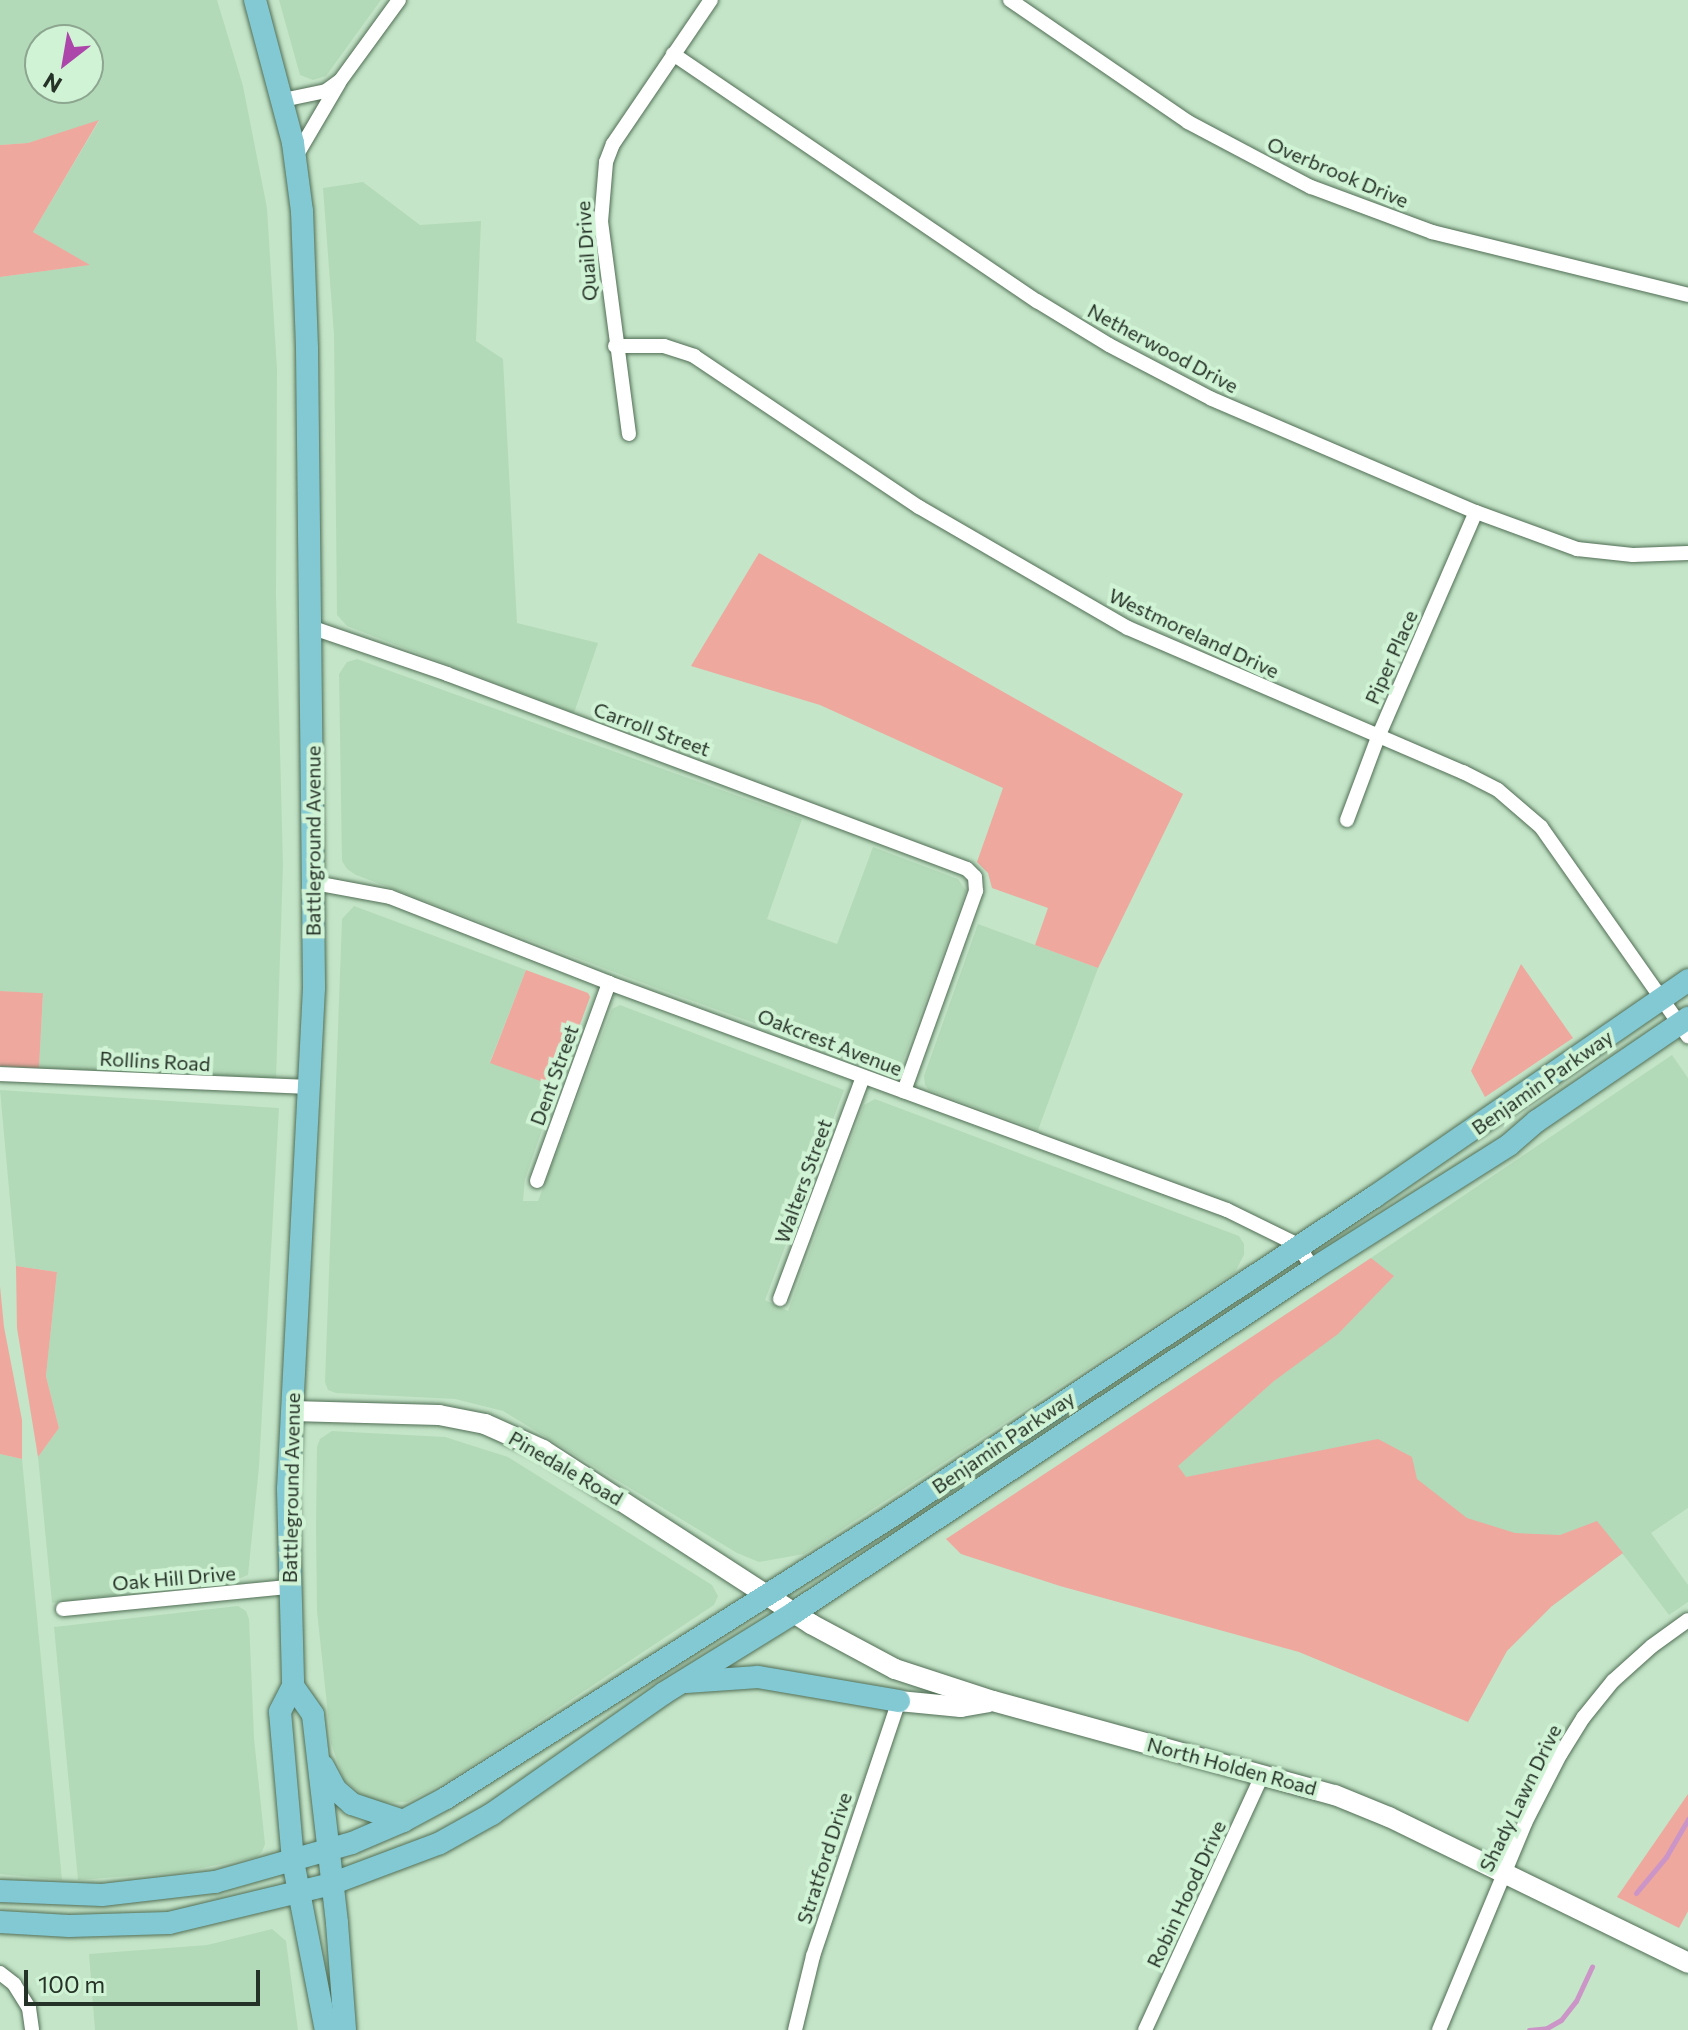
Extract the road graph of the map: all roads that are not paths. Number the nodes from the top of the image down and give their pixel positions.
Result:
1 (255, 0) edge
2 (399, 0) edge
3 (711, 0) edge
4 (1010, 0) edge
5 (673, 54) junction
6 (340, 81) junction
7 (283, 100) junction
8 (295, 158) junction
9 (1688, 295) edge
10 (615, 346) junction
11 (629, 434) dead end
12 (1476, 512) junction
13 (1688, 553) edge
14 (310, 627) junction
15 (1378, 737) junction
16 (1347, 820) dead end
17 (315, 883) junction
18 (1688, 980) edge
19 (609, 983) junction
20 (1663, 1000) junction
21 (1685, 1026) edge
22 (0, 1074) edge
23 (863, 1077) junction
24 (309, 1087) junction
25 (904, 1091) junction
26 (537, 1181) dead end
27 (1298, 1245) junction
28 (1313, 1269) junction
29 (780, 1299) dead end
30 (292, 1411) junction
31 (288, 1587) junction
32 (769, 1594) junction
33 (63, 1609) dead end
34 (795, 1612) junction
35 (1688, 1620) edge
36 (680, 1683) junction
37 (293, 1686) junction
38 (899, 1701) junction
39 (993, 1701) junction
40 (317, 1755) junction
41 (1263, 1774) junction
42 (403, 1821) junction
43 (328, 1851) junction
44 (293, 1861) junction
45 (1503, 1875) junction
46 (331, 1884) junction
47 (0, 1891) edge
48 (298, 1893) junction
49 (0, 1922) edge
50 (1688, 1963) edge
51 (0, 1973) edge
52 (32, 2030) edge
53 (326, 2030) edge
54 (345, 2030) edge
55 (795, 2030) edge
56 (1145, 2030) edge
57 (1439, 2030) edge

1 - 7 main road, Battleground Avenue
2 - 6 street
3 - 5 street, Quail Drive
4 - 9 street, Overbrook Drive
5 - 10 street, Quail Drive
5 - 12 street, Netherwood Drive
6 - 7 street
6 - 8 street
7 - 8 main road, Battleground Avenue
8 - 14 main road, Battleground Avenue
10 - 11 street, Quail Drive
10 - 15 street, Westmoreland Drive
12 - 13 street, Netherwood Drive
12 - 15 street, Piper Place
14 - 17 main road, Battleground Avenue
14 - 25 street, Carroll Street
15 - 16 street, Piper Place
15 - 20 street, Westmoreland Drive
17 - 19 street, Oakcrest Avenue
17 - 24 main road, Battleground Avenue
18 - 20 main road, Benjamin Parkway
19 - 23 street, Oakcrest Avenue
19 - 26 street, Dent Street
20 - 21 street, Westmoreland Drive
20 - 27 main road, Benjamin Parkway
21 - 28 main road, Benjamin Parkway
22 - 24 street, Rollins Road
23 - 25 street, Oakcrest Avenue
23 - 29 street, Walters Street
24 - 30 main road, Battleground Avenue
25 - 27 street, Oakcrest Avenue
27 - 28 street
27 - 32 main road, Benjamin Parkway
28 - 34 main road, Benjamin Parkway
30 - 31 main road, Battleground Avenue
30 - 32 main road, Pinedale Road
31 - 33 street, Oak Hill Drive
31 - 37 main road, Battleground Avenue
32 - 34 main road, North Holden Road
32 - 42 main road, Benjamin Parkway
34 - 36 main road, Benjamin Parkway
34 - 39 main road, North Holden Road
35 - 45 street, Shady Lawn Drive
36 - 38 main road
36 - 46 main road, Benjamin Parkway
37 - 40 main road, Battleground Avenue
37 - 44 main road, Battleground Avenue
38 - 39 main road
38 - 55 street, Stratford Drive
39 - 41 main road, North Holden Road
40 - 42 main road
40 - 43 main road, Battleground Avenue
41 - 45 main road, North Holden Road
41 - 56 street, Robin Hood Drive
42 - 43 main road, Benjamin Parkway
43 - 44 main road, Benjamin Parkway
43 - 46 main road, Battleground Avenue
44 - 47 main road, Benjamin Parkway
44 - 48 main road, Battleground Avenue
45 - 50 main road, North Holden Road
45 - 57 street, Shady Lawn Drive
46 - 48 main road, Benjamin Parkway
46 - 54 main road, Battleground Avenue
48 - 49 main road, Benjamin Parkway
48 - 53 main road, Battleground Avenue
51 - 52 street

